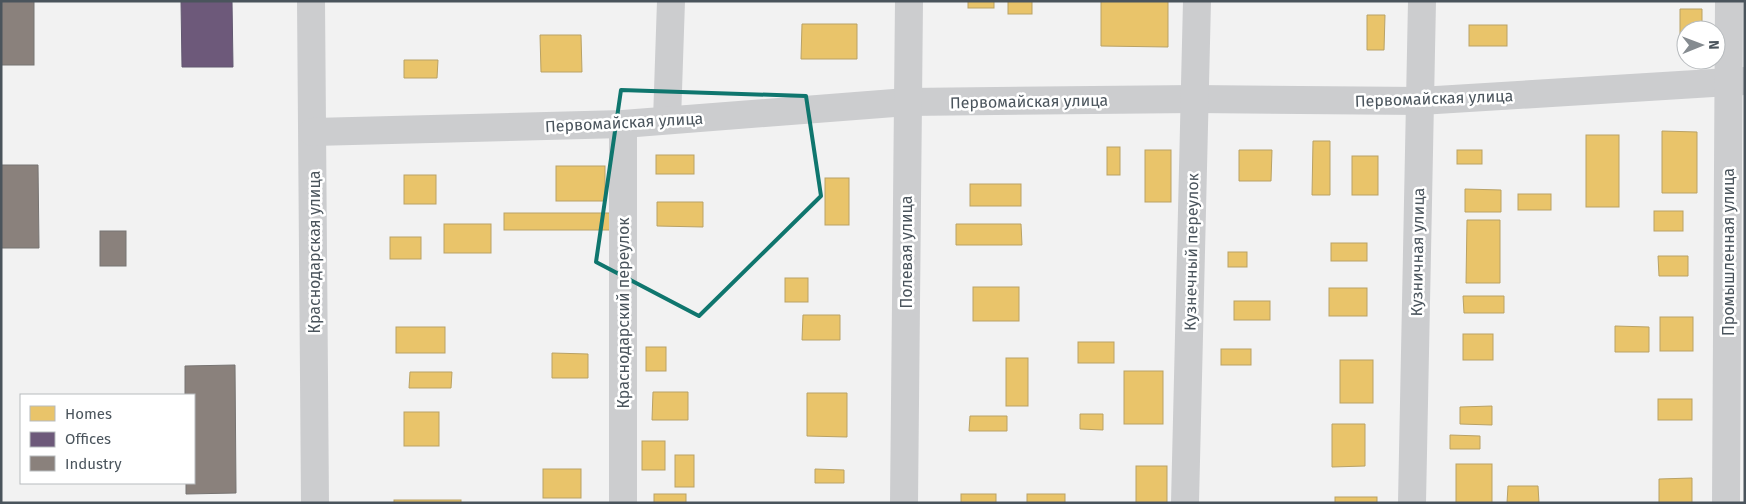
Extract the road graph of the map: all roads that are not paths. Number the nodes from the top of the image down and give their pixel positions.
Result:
1 (311, 1) edge
2 (671, 1) edge
3 (909, 1) edge
4 (1197, 1) edge
5 (1422, 1) edge
6 (1729, 1) edge
7 (1737, 81) edge
8 (1194, 99) junction
9 (1420, 101) junction
10 (907, 102) junction
11 (667, 120) junction
12 (623, 124) junction
13 (313, 132) junction
14 (315, 503) edge
15 (623, 503) edge
16 (904, 503) edge
17 (1185, 503) edge
18 (1412, 503) edge
19 (1726, 503) edge

1 - 13 street, Краснодарская улица
2 - 11 street
3 - 10 street, Полевая улица
4 - 8 street, Кузнечный переулок
5 - 9 street, Кузничная улица
6 - 7 street, Промышленная улица
7 - 9 street, Первомайская улица
7 - 19 street, Промышленная улица
8 - 9 street, Первомайская улица
8 - 10 street, Первомайская улица
8 - 17 street, Кузнечный переулок
9 - 18 street, Кузничная улица
10 - 11 street, Первомайская улица
10 - 16 street, Полевая улица
11 - 12 street, Первомайская улица
12 - 13 street, Первомайская улица
12 - 15 street, Краснодарский переулок
13 - 14 street, Краснодарская улица

